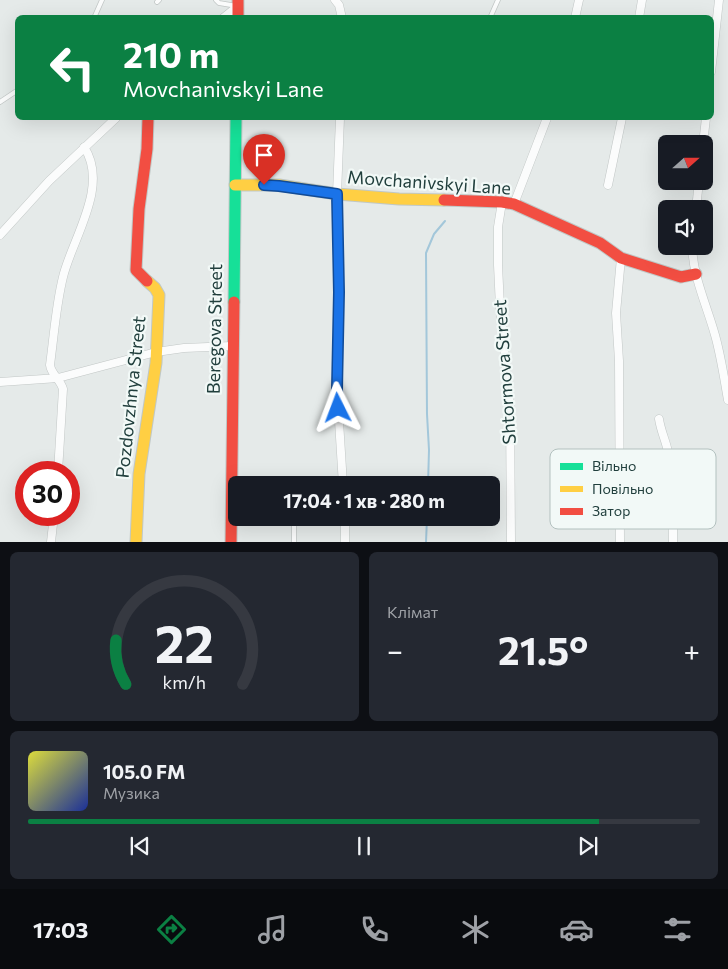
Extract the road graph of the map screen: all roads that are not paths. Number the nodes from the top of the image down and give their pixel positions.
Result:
1 (102, 0) edge
2 (216, 0) edge
3 (335, 0) edge
4 (498, 0) edge
5 (579, 0) edge
6 (642, 0) edge
7 (719, 0) edge
8 (238, 8) edge
9 (95, 15) edge
10 (228, 15) edge
11 (341, 15) edge
12 (491, 15) edge
13 (576, 15) edge
14 (640, 15) edge
15 (714, 45) edge
16 (15, 92) edge
17 (0, 102) edge
18 (114, 120) edge
19 (148, 120) edge
20 (236, 120) edge
21 (340, 120) edge
22 (546, 120) edge
23 (622, 120) edge
24 (706, 120) edge
25 (704, 135) edge
26 (84, 148) junction
27 (235, 185) junction
28 (608, 185) dead end
29 (337, 194) junction
30 (502, 202) junction
31 (514, 204) junction
32 (0, 235) edge
33 (692, 255) edge
34 (621, 258) junction
35 (696, 274) junction
36 (232, 346) junction
37 (156, 352) junction
38 (58, 378) junction
39 (0, 382) edge
40 (728, 400) edge
41 (660, 419) dead end
42 (619, 449) edge
43 (668, 449) edge
44 (59, 461) edge
45 (342, 476) edge
46 (53, 526) edge
47 (294, 526) edge
48 (344, 526) edge
49 (620, 529) edge
50 (673, 529) edge
51 (51, 542) edge
52 (136, 542) edge
53 (230, 542) edge
54 (294, 542) edge
55 (345, 542) edge
56 (511, 542) edge
57 (620, 542) edge
58 (673, 542) edge

1 - 9 lane
2 - 8 lane
3 - 11 street
4 - 12 lane
5 - 13 street
6 - 14 street
7 - 15 street
8 - 10 street
16 - 17 lane
18 - 26 street
19 - 37 street, Pozdovzhnya Street
20 - 27 street, Beregova Street
21 - 29 street
22 - 31 street
23 - 28 street
24 - 25 street
26 - 32 street
26 - 38 street
27 - 29 street, Movchanivskyi Lane
27 - 36 street, Beregova Street
29 - 30 street, Movchanivskyi Lane
29 - 45 street
30 - 31 street, Movchanivskyi Lane
30 - 56 street, Shtormova Street
31 - 34 street, Movchanivskyi Lane
33 - 35 street
34 - 35 street, Movchanivskyi Lane
34 - 42 street
35 - 40 street
36 - 37 street
36 - 53 street, Beregova Street
37 - 38 street
37 - 52 street, Pozdovzhnya Street
38 - 39 street
38 - 44 street
41 - 43 street
46 - 51 street
47 - 54 lane
48 - 55 street
49 - 57 street
50 - 58 street

